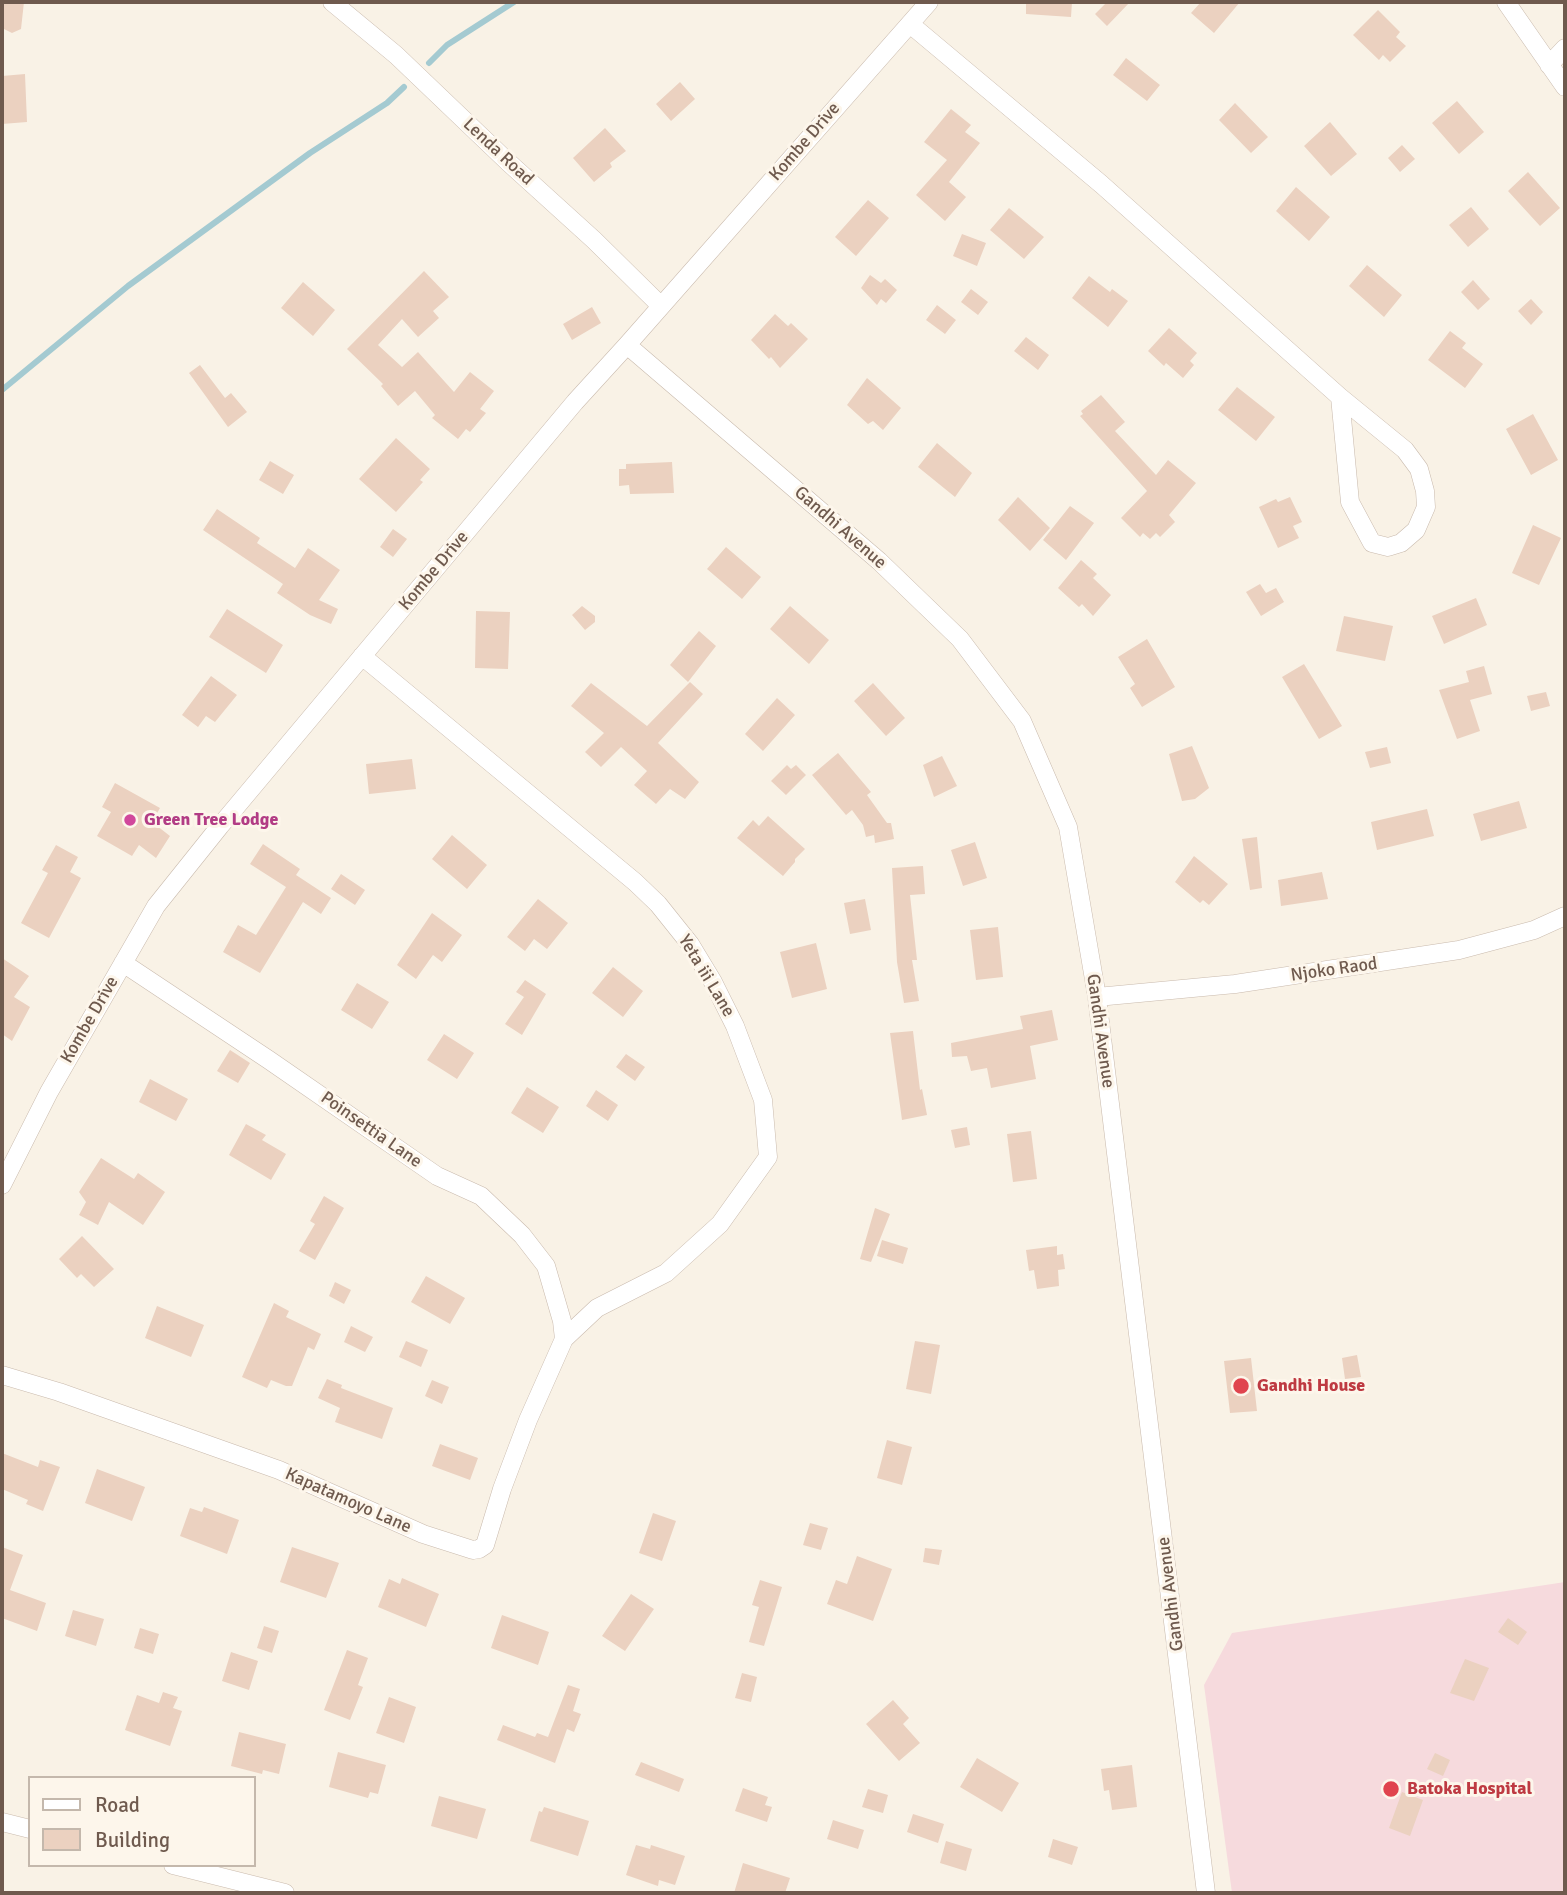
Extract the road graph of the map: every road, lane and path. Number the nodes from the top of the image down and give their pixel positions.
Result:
1 (332, 2) edge
2 (929, 2) edge
3 (1506, 2) edge
4 (909, 24) junction
5 (1565, 48) edge
6 (1549, 65) junction
7 (1565, 87) edge
8 (661, 306) junction
9 (627, 345) junction
10 (1340, 397) junction
11 (362, 656) junction
12 (1565, 916) edge
13 (123, 963) junction
14 (1097, 997) junction
15 (2, 1185) edge
16 (564, 1339) junction
17 (2, 1375) edge
18 (2, 1822) edge
19 (28, 1828) edge
20 (181, 1867) edge
21 (285, 1893) edge
22 (1206, 1893) edge

1 - 8 street, Lenda Road
2 - 4 street, Kombe Drive
3 - 6 street
4 - 8 street, Kombe Drive
4 - 10 street
5 - 6 street
6 - 7 street
8 - 9 street, Kombe Drive
9 - 11 street, Kombe Drive
9 - 14 street, Gandhi Avenue
10 - 10 street
11 - 13 street, Kombe Drive
11 - 16 street, Yeta iii Lane
12 - 14 street, Njoko Raod
13 - 15 street, Kombe Drive
13 - 16 street, Poinsettia Lane
14 - 22 street, Gandhi Avenue
16 - 17 street, Kapatamoyo Lane
18 - 19 street
20 - 21 street

